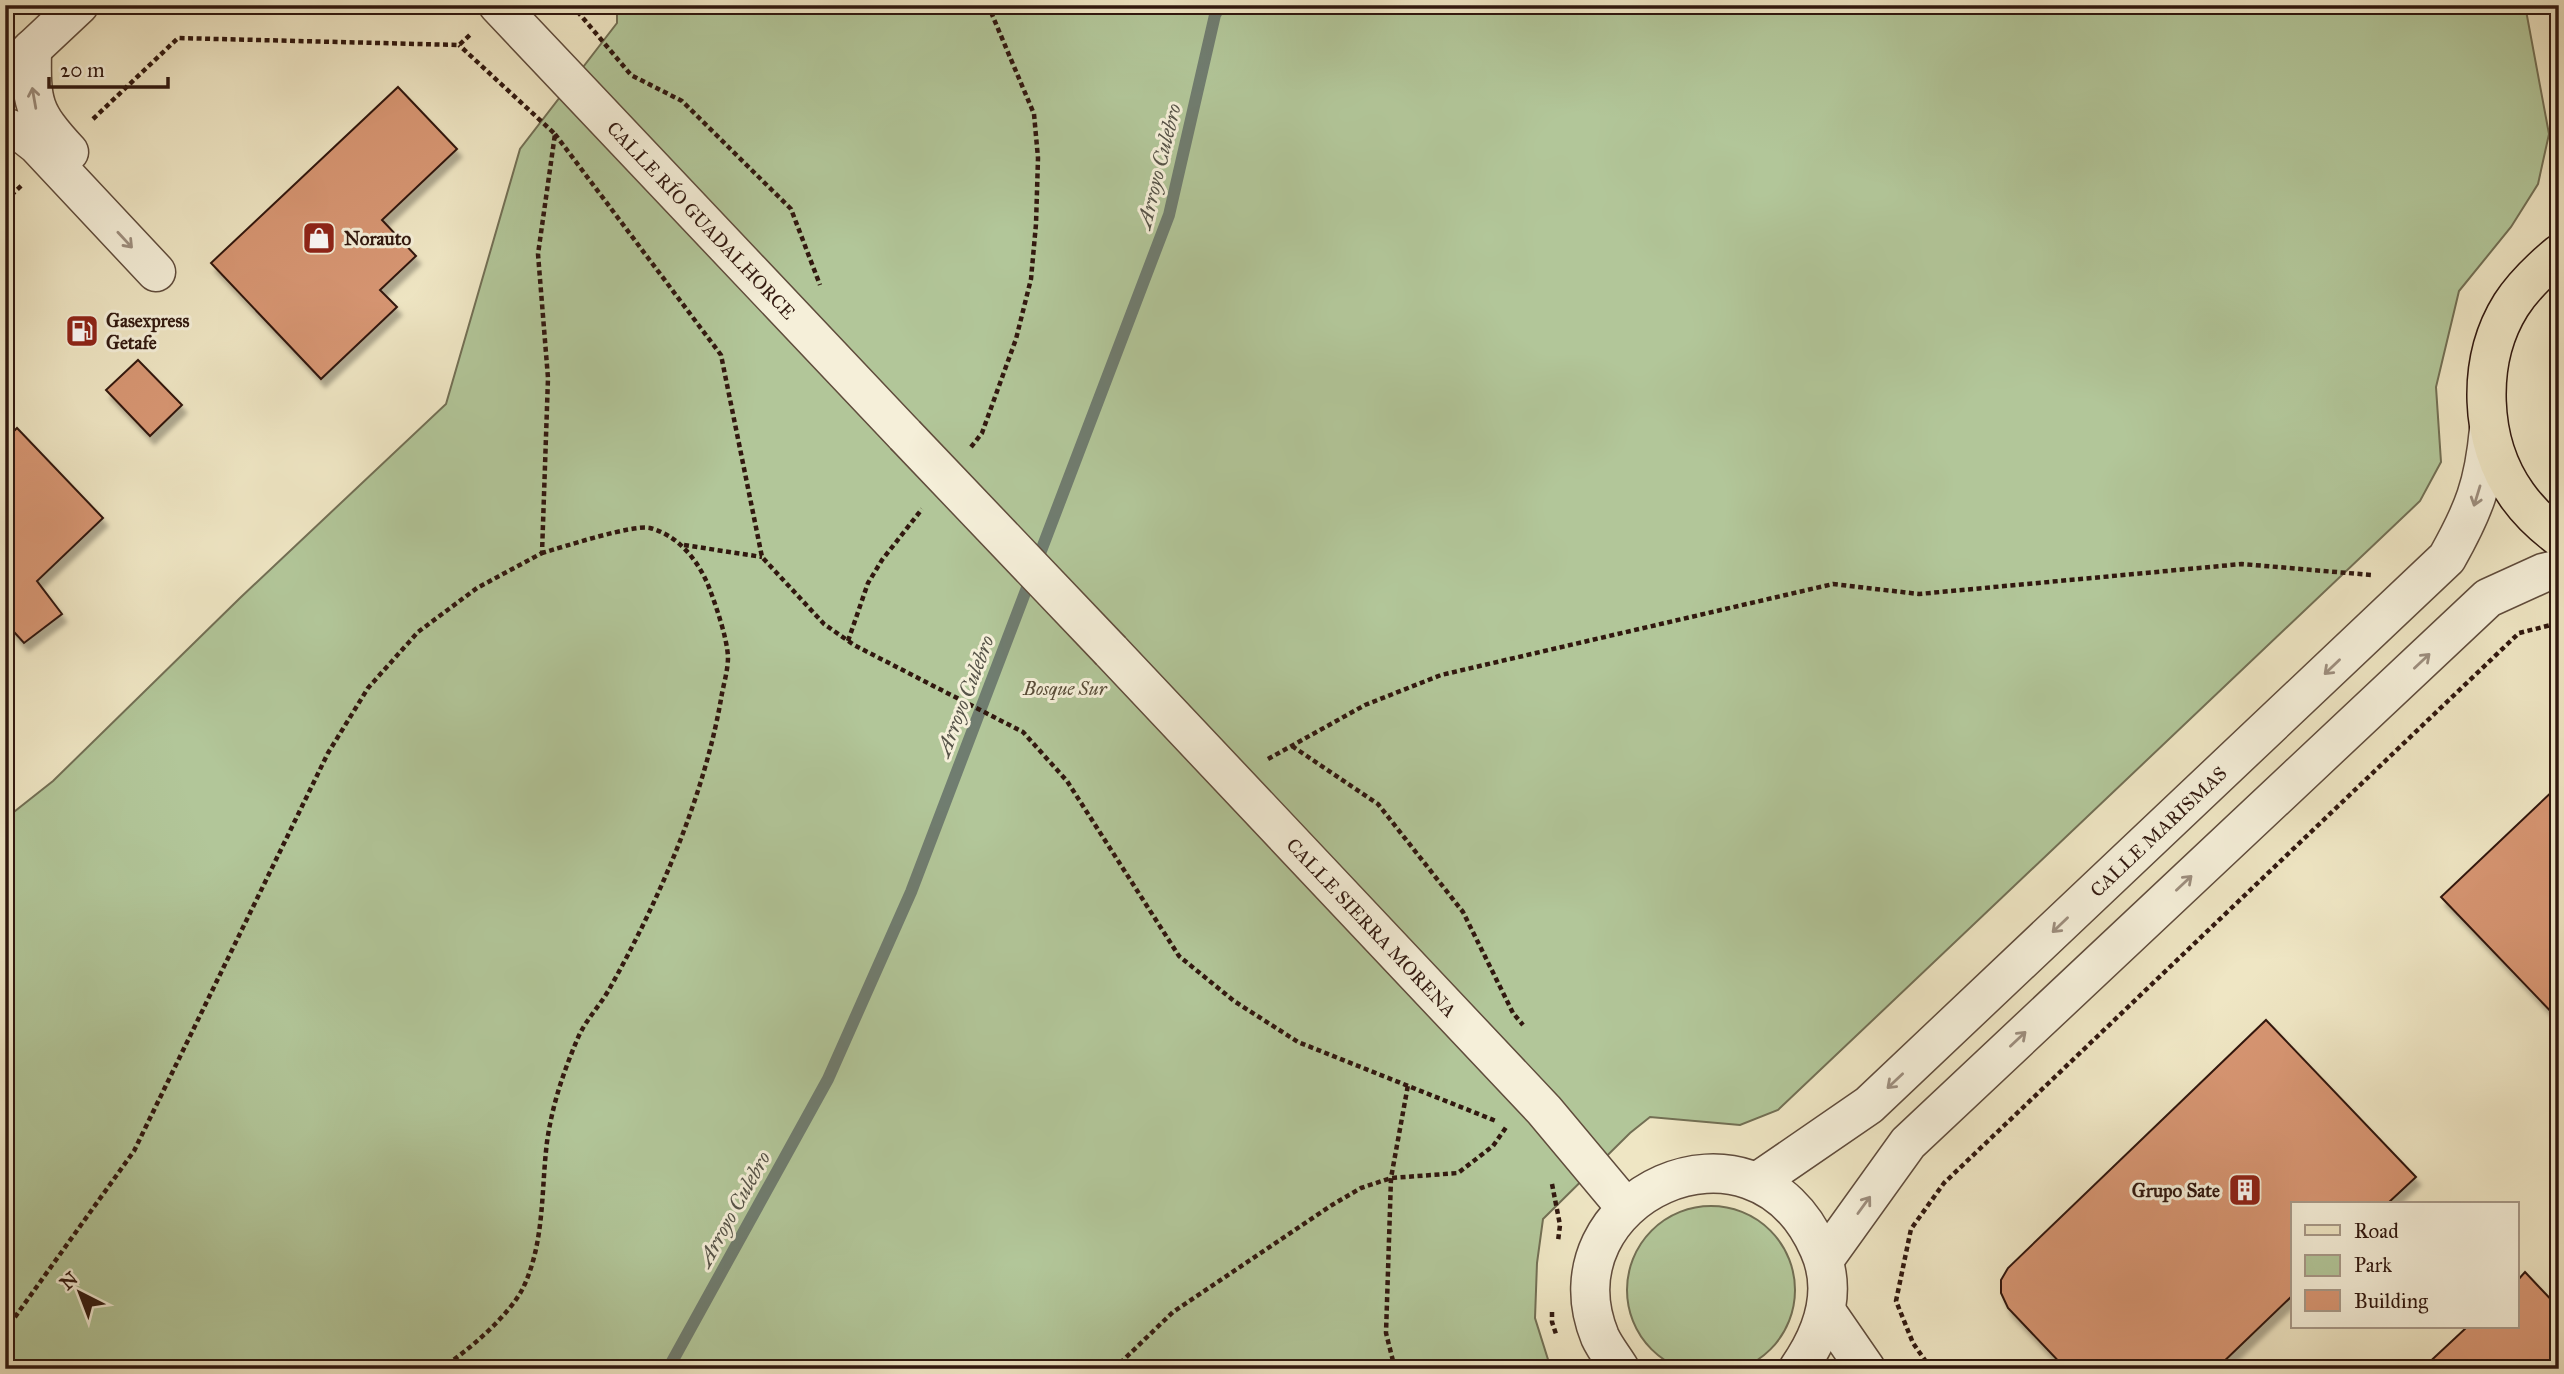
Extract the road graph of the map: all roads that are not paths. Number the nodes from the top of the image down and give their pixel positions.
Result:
1 (79, 5) edge
2 (499, 6) edge
3 (19, 62) edge
4 (5, 127) edge
5 (57, 153) junction
6 (104, 190) dead end
7 (2559, 254) edge
8 (156, 272) dead end
9 (2489, 429) junction
10 (2559, 537) edge
11 (2559, 569) edge
12 (1111, 652) joint
13 (1757, 1182) junction
14 (1626, 1208) junction
15 (1824, 1260) junction
16 (1826, 1311) junction
17 (1606, 1358) edge
18 (1798, 1369) edge
19 (1866, 1369) edge

1 - 3 street
2 - 12 street, CALLE RÍO GUADALHORCE, bridge
5 -> 3 street
4 - 5 street
5 - 6 street
5 -> 8 street
7 - 9 main road
9 - 10 main road
9 -> 13 street, CALLE MARISMAS
15 -> 11 street
12 - 14 street, CALLE SIERRA MORENA
13 - 14 street
13 - 15 street
14 - 17 street
15 - 16 street
16 - 18 street
16 - 19 street

